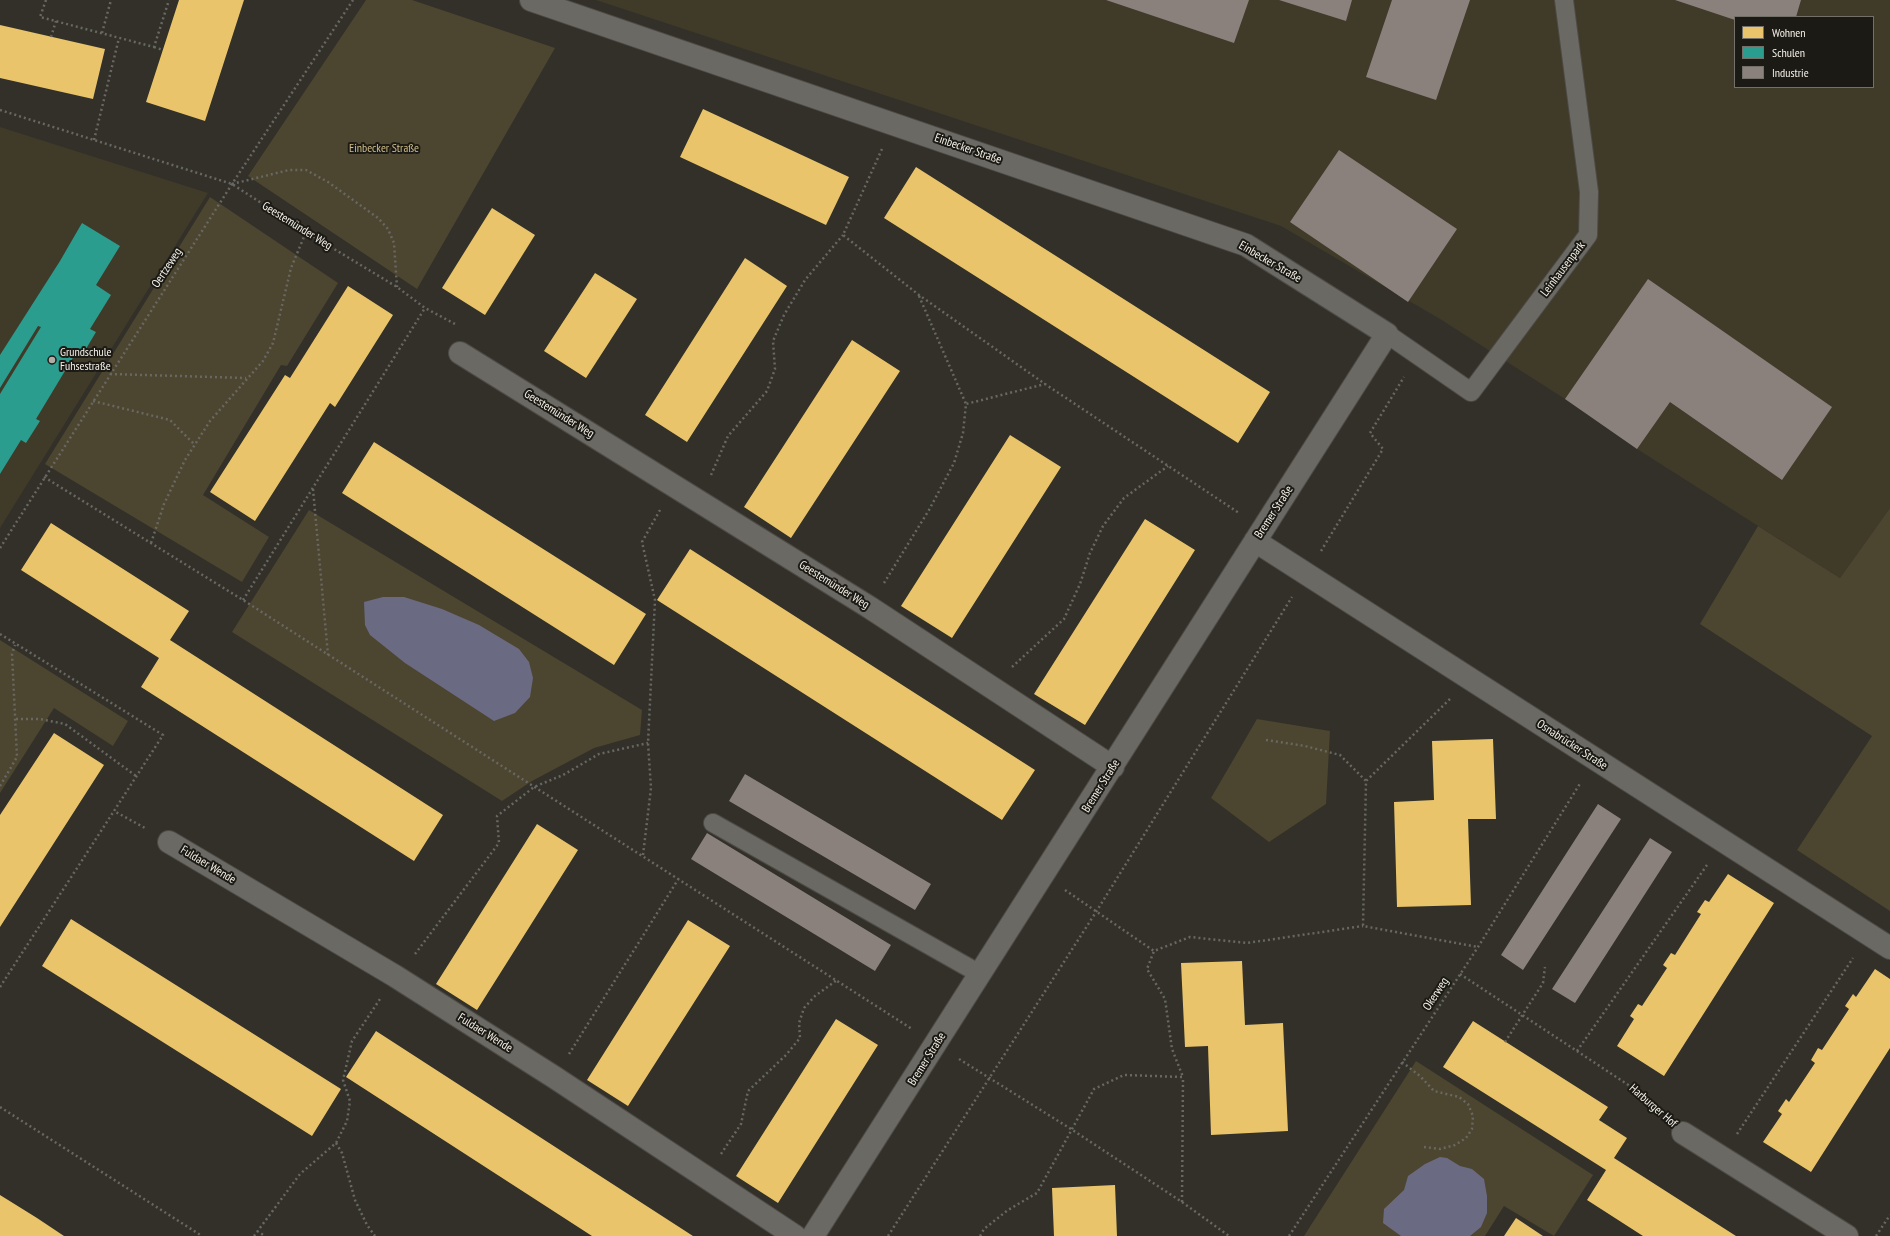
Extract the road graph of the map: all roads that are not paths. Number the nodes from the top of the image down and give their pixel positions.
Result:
1 (531, 0) edge
2 (1564, 0) edge
3 (1386, 334) junction
4 (460, 353) road end
5 (1259, 535) junction
6 (1113, 767) junction
7 (713, 823) dead end
8 (169, 842) road end
9 (1890, 948) edge
10 (980, 974) junction
11 (1683, 1133) road end
12 (795, 1236) edge
13 (813, 1236) edge
14 (1847, 1236) edge

1 - 3 street, Einbecker Straße
2 - 3 lane, Leinhausenpark
3 - 5 street, Bremer Straße
4 - 6 street, Geestemünder Weg
5 - 6 street, Bremer Straße
5 - 9 street, Osnabrücker Straße
6 - 10 street, Bremer Straße
7 - 10 lane
8 - 12 street, Fuldaer Wende
10 - 13 street, Bremer Straße
11 - 14 street, Harburger Hof

